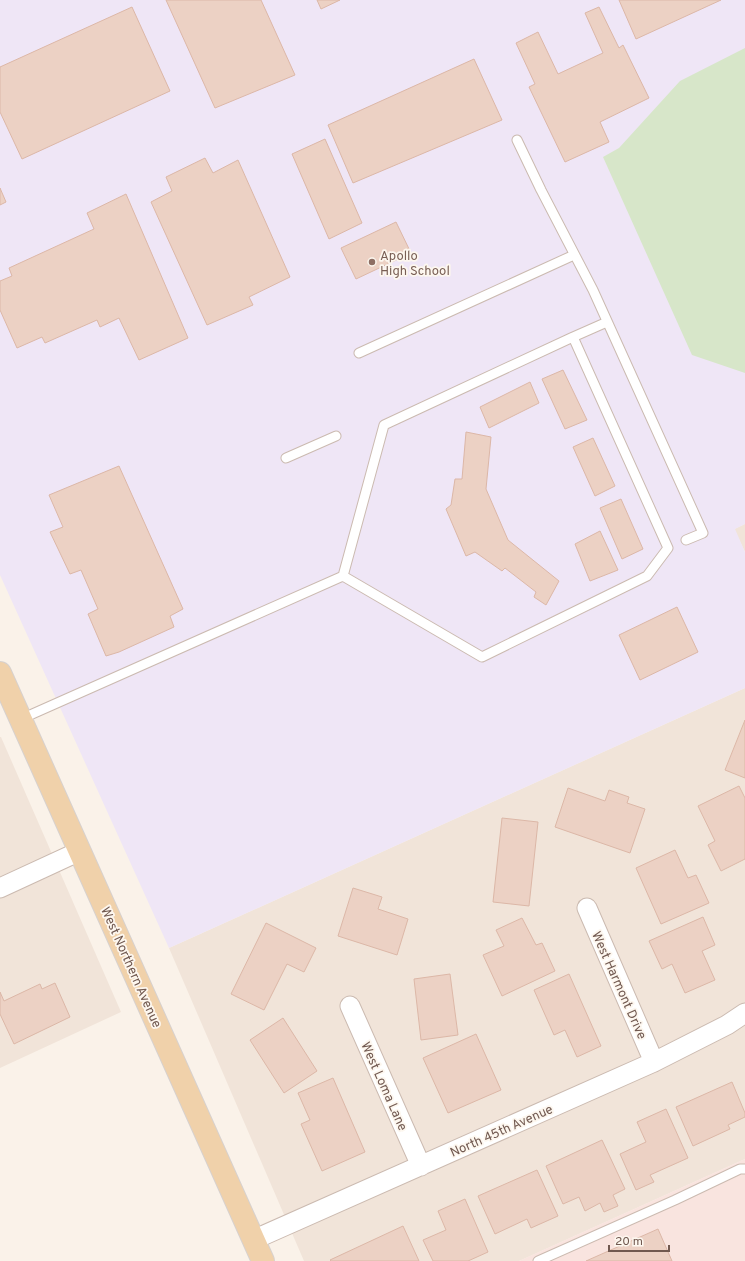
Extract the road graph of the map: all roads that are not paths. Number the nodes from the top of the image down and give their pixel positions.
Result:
1 (517, 140) dead end
2 (574, 255) junction
3 (607, 322) junction
4 (572, 336) junction
5 (359, 353) dead end
6 (336, 436) dead end
7 (286, 458) dead end
8 (686, 540) dead end
9 (343, 576) junction
10 (0, 672) edge
11 (21, 720) junction
12 (80, 851) junction
13 (0, 888) edge
14 (586, 908) dead end
15 (350, 1006) dead end
16 (745, 1013) edge
17 (654, 1062) junction
18 (421, 1166) junction
19 (745, 1169) edge
20 (253, 1240) junction
21 (263, 1261) edge
22 (538, 1261) edge

1 - 2 lane
2 - 3 lane
2 - 5 lane
3 - 4 lane
3 - 8 lane
4 - 9 lane
4 - 9 lane
6 - 7 lane
9 - 11 lane
10 - 11 main road, West Northern Avenue
11 - 12 main road, West Northern Avenue
12 - 13 street
12 - 20 main road, West Northern Avenue
14 - 17 street, West Harmont Drive
15 - 18 street, West Loma Lane
16 - 17 street, North 45th Avenue
17 - 18 street, North 45th Avenue
18 - 20 street, North 45th Avenue
19 - 22 lane
20 - 21 main road, West Northern Avenue

